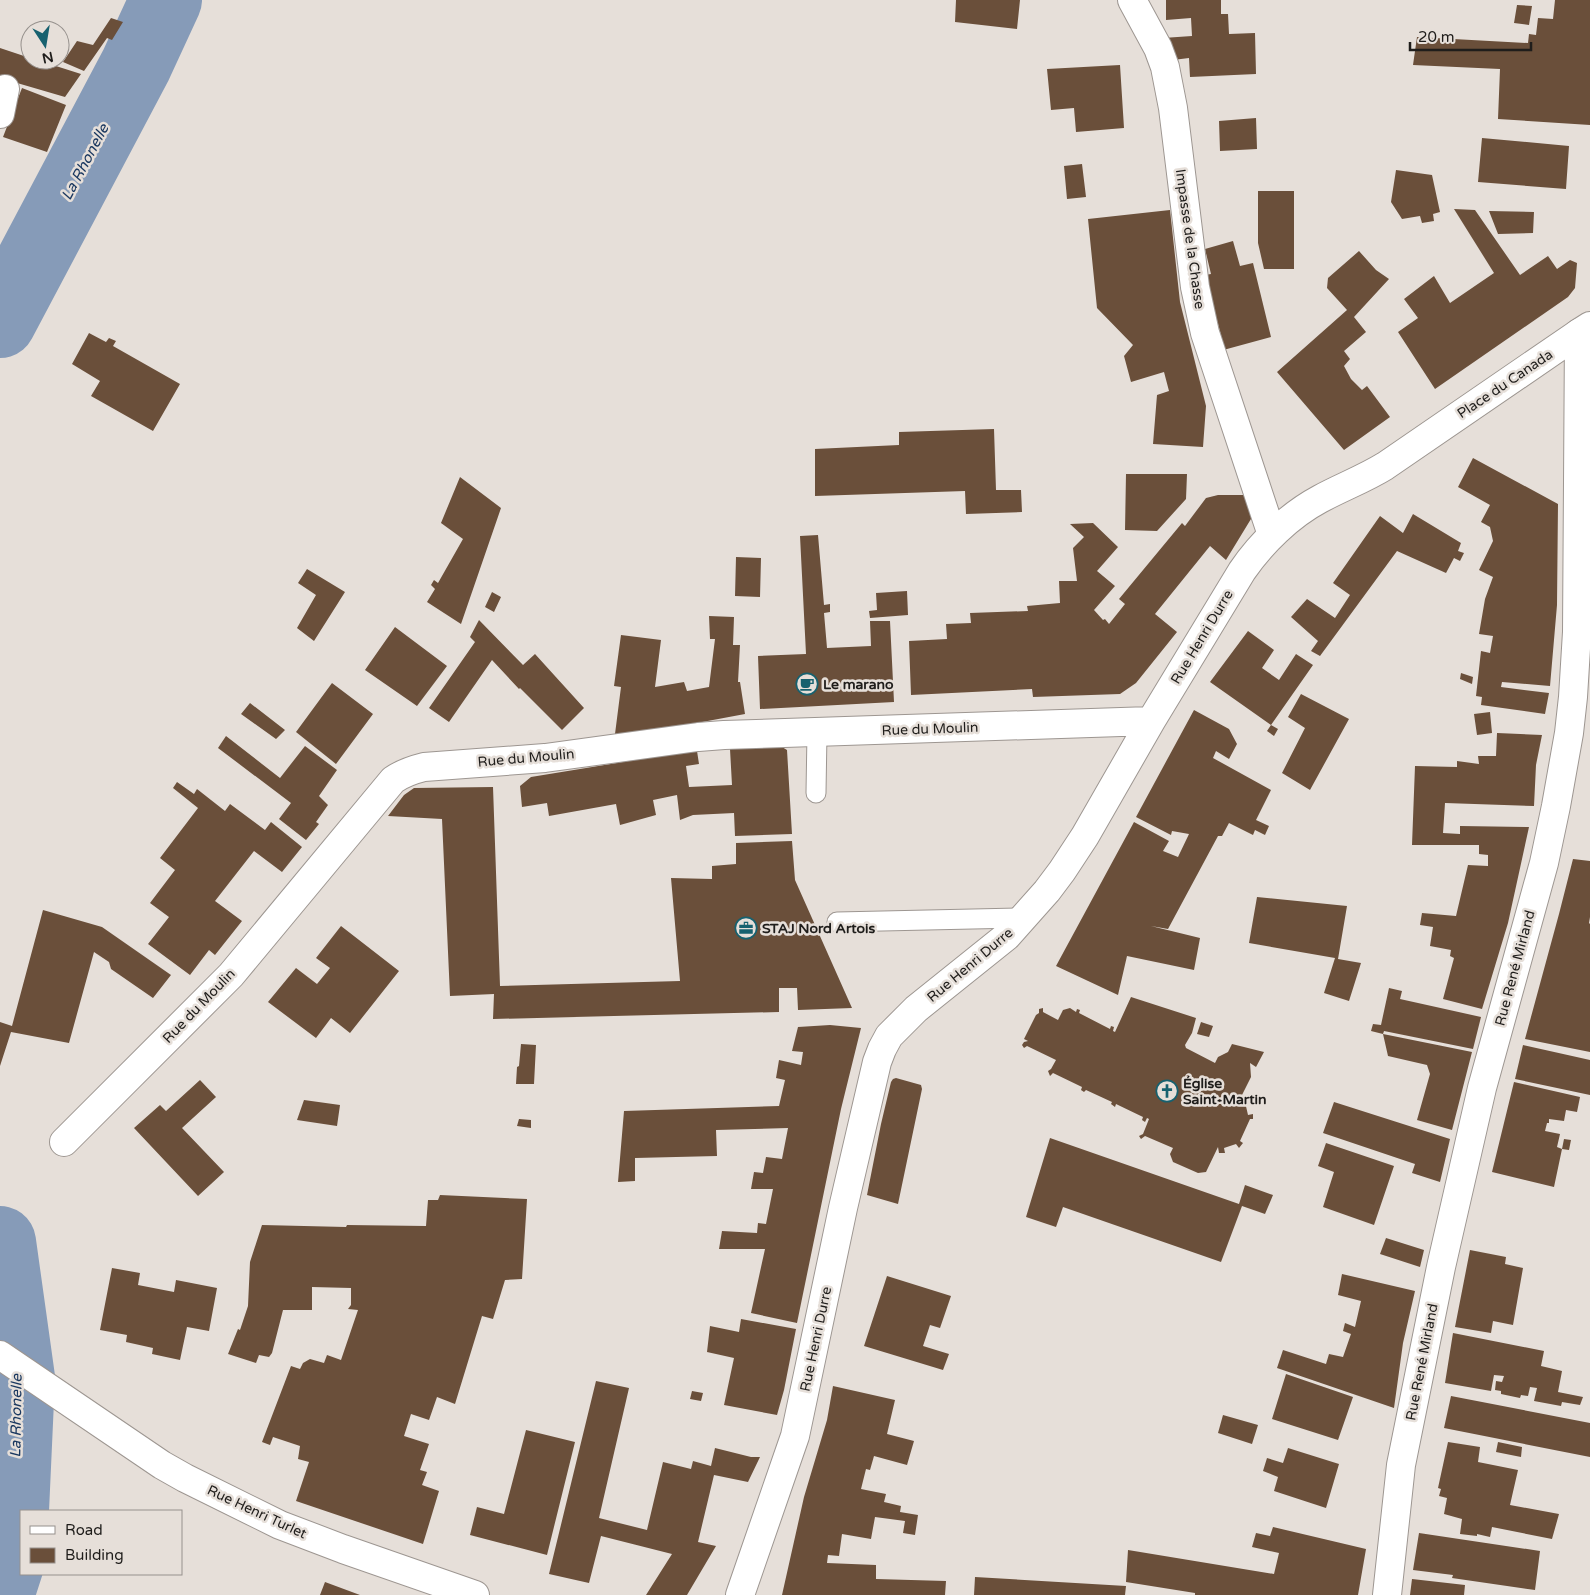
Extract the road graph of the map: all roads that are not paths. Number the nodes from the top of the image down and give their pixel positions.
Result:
1 (1132, 0) edge
2 (1585, 329) edge
3 (1430, 434) joint
4 (1272, 535) junction
5 (1151, 721) junction
6 (817, 733) junction
7 (816, 792) dead end
8 (1023, 918) junction
9 (837, 922) dead end
10 (64, 1142) dead end
11 (0, 1355) edge
12 (475, 1595) edge
13 (740, 1595) edge
14 (1387, 1595) edge

1 - 4 street, Impasse de la Chasse
2 - 3 street, Place du Canada
2 - 14 street, Rue René Mirland
3 - 4 street, Rue Henri Durre
4 - 5 street, Rue Henri Durre
5 - 6 street, Rue du Moulin
5 - 8 street, Rue Henri Durre
6 - 7 lane
6 - 10 street, Rue du Moulin
8 - 9 lane
8 - 13 street, Rue Henri Durre
11 - 12 street, Rue Henri Turlet

